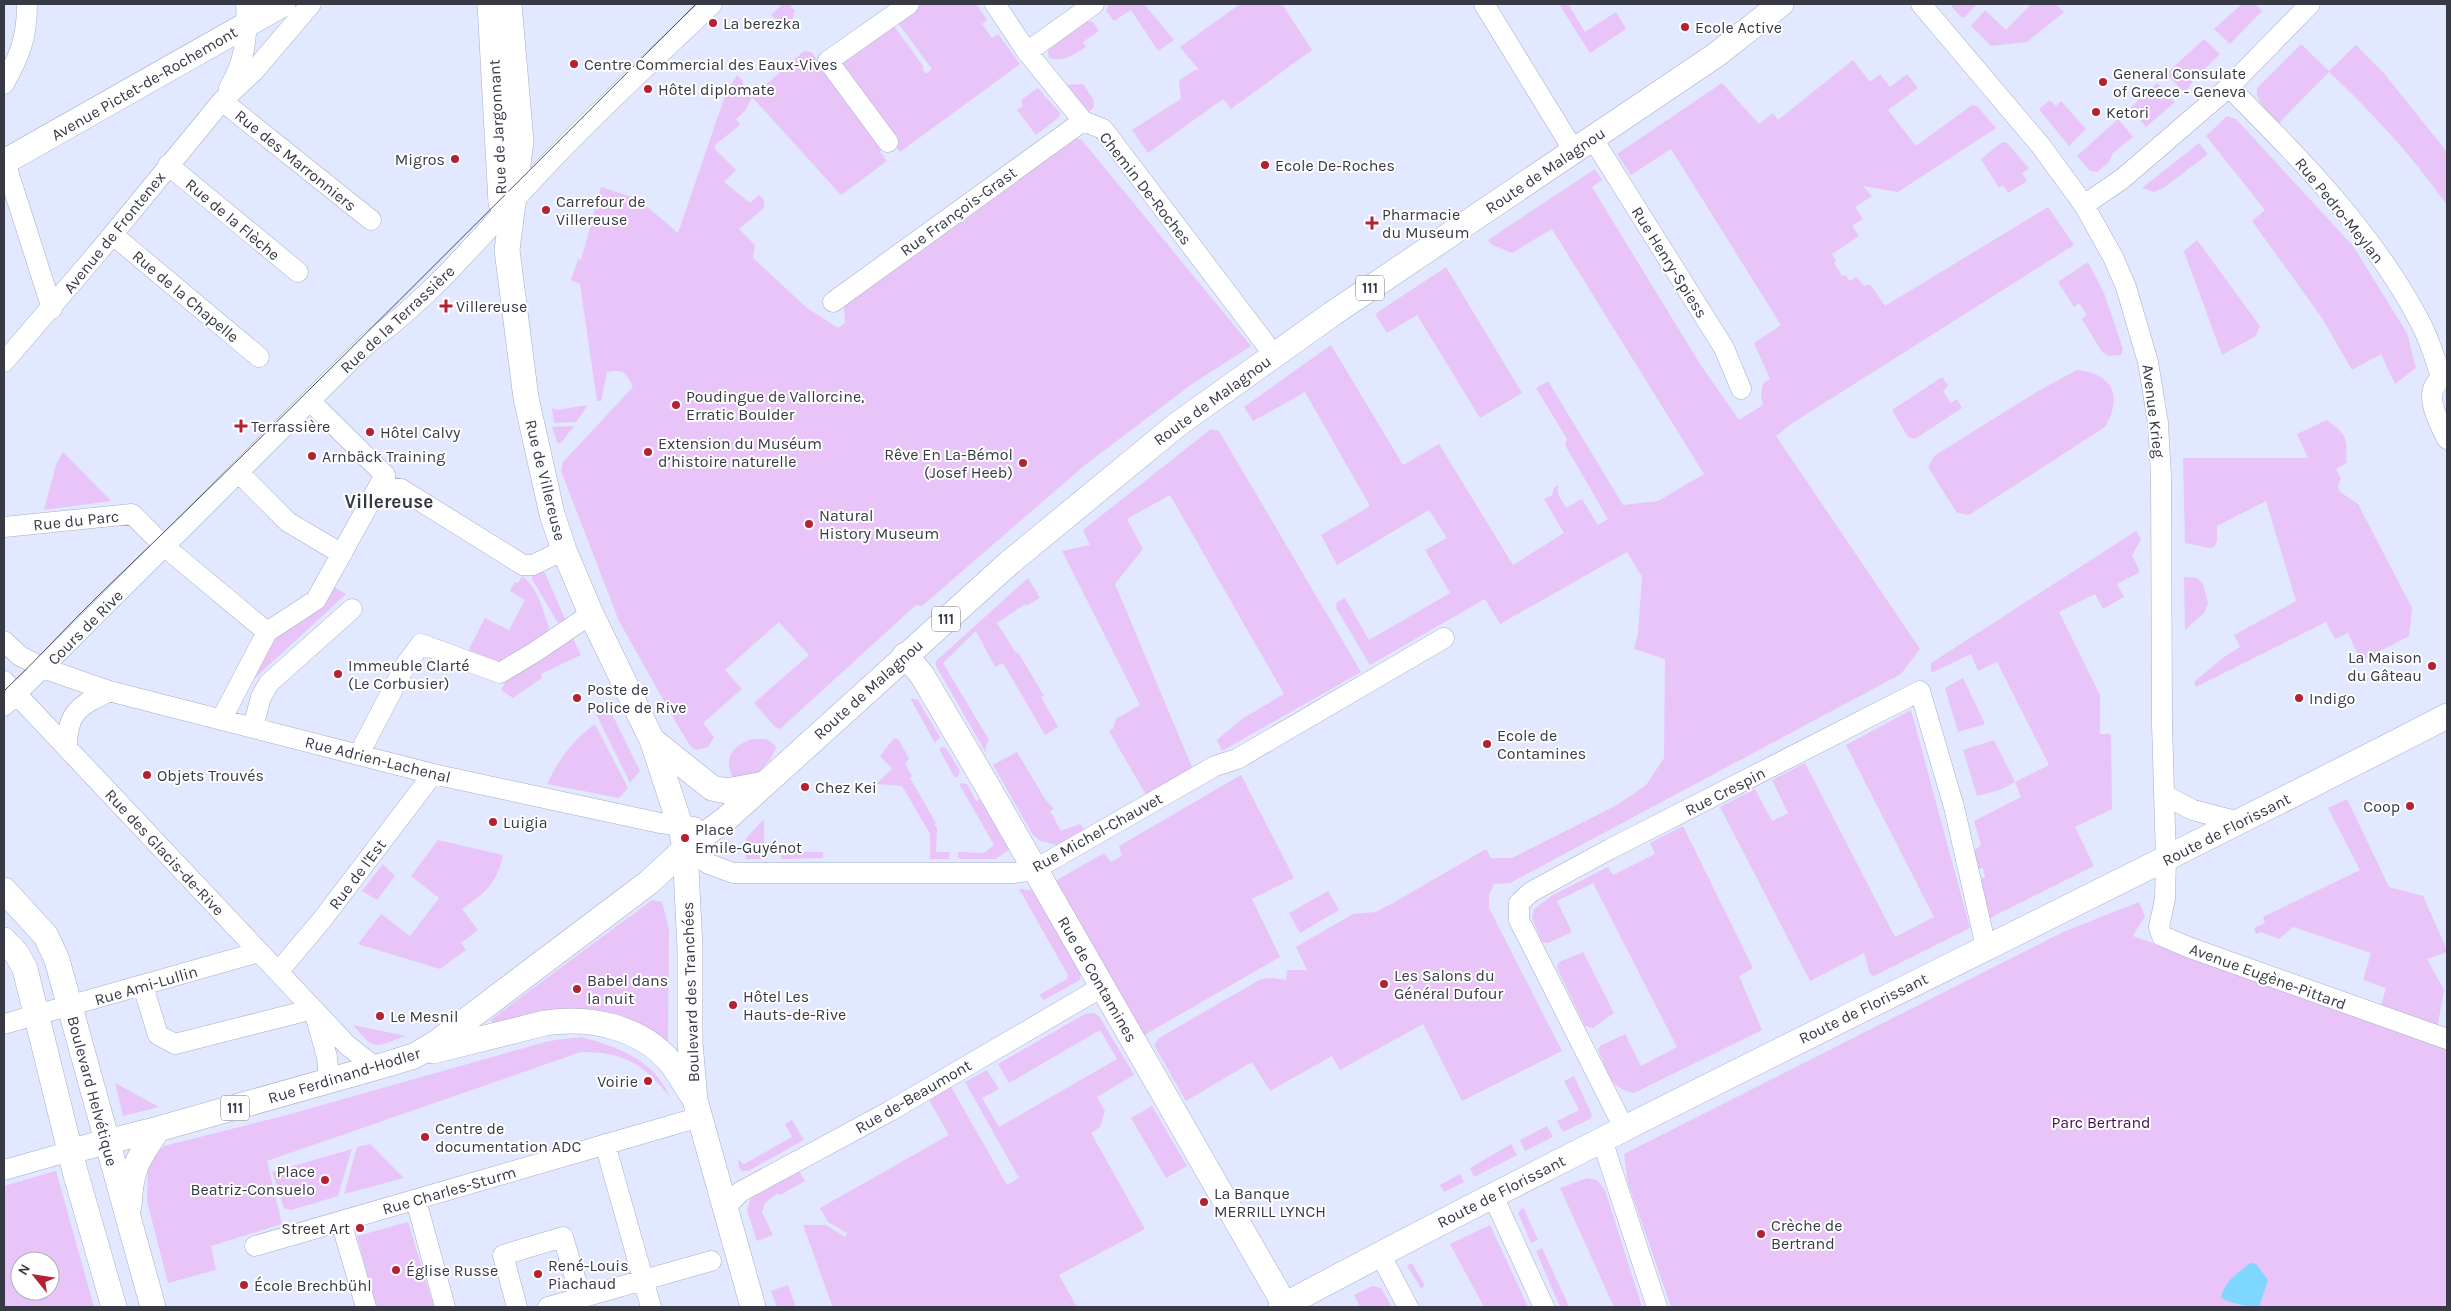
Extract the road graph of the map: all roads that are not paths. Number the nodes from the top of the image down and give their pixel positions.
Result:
1 (27, 4) edge
2 (283, 4) edge
3 (311, 4) edge
4 (496, 4) edge
5 (712, 4) edge
6 (909, 4) edge
7 (995, 4) edge
8 (1094, 4) edge
9 (1484, 4) edge
10 (1781, 4) edge
11 (1921, 4) edge
12 (2310, 4) edge
13 (247, 14) edge
14 (1028, 52) junction
15 (4, 84) edge
16 (2229, 87) junction
17 (222, 101) junction
18 (1083, 121) junction
19 (888, 142) dead end
20 (1584, 145) junction
21 (4, 161) edge
22 (168, 165) junction
23 (2084, 205) junction
24 (507, 209) junction
25 (371, 220) dead end
26 (113, 234) junction
27 (298, 272) dead end
28 (833, 302) dead end
29 (52, 309) junction
30 (1274, 355) junction
31 (259, 357) dead end
32 (4, 362) edge
33 (2444, 375) edge
34 (1741, 389) dead end
35 (310, 401) junction
36 (2447, 439) edge
37 (238, 472) junction
38 (385, 475) junction
39 (4, 527) edge
40 (165, 547) junction
41 (564, 550) junction
42 (342, 554) junction
43 (352, 609) dead end
44 (590, 614) junction
45 (267, 632) junction
46 (1444, 638) dead end
47 (4, 641) edge
48 (905, 656) junction
49 (43, 668) junction
50 (110, 691) junction
51 (8, 694) edge
52 (2447, 716) edge
53 (221, 720) junction
54 (252, 727) junction
55 (652, 740) junction
56 (67, 746) junction
57 (359, 754) junction
58 (432, 774) junction
59 (768, 781) junction
60 (2164, 796) junction
61 (2239, 822) junction
62 (683, 838) junction
63 (2166, 860) junction
64 (1034, 870) junction
65 (4, 890) edge
66 (4, 940) edge
67 (1986, 948) junction
68 (259, 952) junction
69 (278, 972) junction
70 (143, 986) junction
71 (1102, 987) junction
72 (70, 1007) junction
73 (313, 1010) junction
74 (35, 1015) junction
75 (4, 1024) edge
76 (2447, 1039) edge
77 (414, 1056) junction
78 (375, 1068) junction
79 (329, 1080) junction
80 (698, 1109) junction
81 (162, 1128) junction
82 (1624, 1128) junction
83 (1602, 1140) junction
84 (107, 1141) junction
85 (606, 1144) junction
86 (70, 1152) junction
87 (4, 1170) edge
88 (1493, 1196) junction
89 (416, 1200) junction
90 (726, 1207) junction
91 (129, 1221) junction
92 (341, 1222) junction
93 (255, 1246) dead end
94 (1380, 1254) junction
95 (711, 1262) dead end
96 (643, 1281) junction
97 (581, 1298) junction
98 (114, 1307) edge
99 (153, 1307) edge
100 (366, 1307) edge
101 (445, 1307) edge
102 (517, 1307) edge
103 (548, 1307) edge
104 (651, 1307) edge
105 (753, 1307) edge
106 (1284, 1307) edge
107 (1408, 1307) edge
108 (1544, 1307) edge
109 (1657, 1307) edge

1 - 15 street
2 - 13 main road, Avenue Pictet-de-Rochemont
3 - 17 street, Avenue de Frontenex
4 - 24 main road, Rue de Jargonnant
5 - 24 street, Rue de la Terrassière
6 - 19 street
7 - 14 street, Chemin De-Roches
8 - 14 street
9 - 20 street, Rue Henry-Spiess
10 - 20 main road, Route de Malagnou / 111
11 - 23 street, Avenue Krieg
12 - 16 street
13 - 17 street, Avenue de Frontenex
13 - 21 main road, Avenue Pictet-de-Rochemont
14 - 18 street, Chemin De-Roches
16 - 23 street
16 - 33 street, Rue Pedro-Meylan
17 - 22 street, Avenue de Frontenex
17 - 25 street, Rue des Marronniers
18 - 28 street, Rue François-Grast
18 - 30 street, Chemin De-Roches
20 - 30 main road, Route de Malagnou / 111
20 - 34 street, Rue Henry-Spiess
21 - 29 street
22 - 26 street, Avenue de Frontenex
22 - 27 street, Rue de la Flèche
23 - 60 street, Avenue Krieg
24 - 35 street, Rue de la Terrassière
24 - 41 main road, Rue de Villereuse
26 - 29 street, Avenue de Frontenex
26 - 31 street, Rue de la Chapelle
29 - 32 street, Avenue de Frontenex
30 - 48 main road, Route de Malagnou / 111
33 - 36 street
35 - 37 street, Rue de la Terrassière
35 - 38 street
37 - 40 street, Rue de la Terrassière
37 - 42 street
38 - 41 street
38 - 42 street
39 - 40 street, Rue du Parc
40 - 45 street
40 - 49 street, Cours de Rive
41 - 44 main road, Rue de Villereuse
42 - 45 street
43 - 54 street
44 - 55 main road, Rue de Villereuse
44 - 57 street
45 - 53 street
46 - 64 street, Rue Michel-Chauvet
47 - 49 street, Rue Adrien-Lachenal
48 - 59 main road, Route de Malagnou / 111
48 - 64 main road, Rue de Contamines
49 - 50 street, Rue Adrien-Lachenal
49 - 51 street, Cours de Rive
50 - 53 street, Rue Adrien-Lachenal
50 - 56 street
51 - 56 street, Rue des Glacis-de-Rive
52 - 61 main road, Route de Florissant
53 - 54 street, Rue Adrien-Lachenal
54 - 57 street, Rue Adrien-Lachenal
55 - 59 main road, Rue de Villereuse
55 - 62 main road, Rue de Villereuse
56 - 68 street, Rue des Glacis-de-Rive
57 - 58 street, Rue Adrien-Lachenal
58 - 62 street, Rue Adrien-Lachenal
58 - 69 street, Rue de l'Est
59 - 62 main road, Route de Malagnou / 111
60 - 61 street
60 - 63 street, Avenue Krieg
61 - 63 main road, Route de Florissant
62 - 64 street, Rue Michel-Chauvet
62 - 77 main road, Rue Ferdinand-Hodler / 111
62 - 80 main road, Boulevard des Tranchées
63 - 67 main road, Route de Florissant
63 - 76 street, Avenue Eugène-Pittard
64 - 71 main road, Rue de Contamines
65 - 72 main road, Boulevard Helvétique
66 - 74 main road
67 - 82 main road, Route de Florissant
67 - 82 street, Rue Crespin
68 - 69 street, Rue des Glacis-de-Rive
68 - 70 street, Rue Ami-Lullin
69 - 73 street, Rue des Glacis-de-Rive
70 - 72 street, Rue Ami-Lullin
70 - 73 street
71 - 90 street, Rue de-Beaumont
71 - 106 main road, Rue de Contamines
72 - 74 street, Rue Ami-Lullin
72 - 84 main road, Boulevard Helvétique
73 - 78 street, Rue des Glacis-de-Rive
73 - 79 street, Rue des Glacis-de-Rive
74 - 75 street, Rue Ami-Lullin
74 - 86 main road
77 - 78 main road, Rue Ferdinand-Hodler / 111
77 - 80 main road
78 - 79 main road, Rue Ferdinand-Hodler / 111
79 - 81 main road, Rue Ferdinand-Hodler / 111
80 - 85 street, Rue Charles-Sturm
80 - 90 main road, Boulevard des Tranchées
81 - 84 main road, Rue Ferdinand-Hodler / 111
81 - 91 main road
82 - 83 main road, Route de Florissant
83 - 88 main road, Route de Florissant
83 - 109 street
84 - 86 main road, Rue Ferdinand-Hodler / 111
84 - 91 main road, Boulevard Helvétique
85 - 89 street, Rue Charles-Sturm
85 - 96 street
86 - 87 street, Rue Ferdinand-Hodler / 111
86 - 98 main road
88 - 94 main road, Route de Florissant
88 - 108 street
89 - 92 street, Rue Charles-Sturm
89 - 101 street
90 - 105 main road, Boulevard des Tranchées
91 - 99 main road, Boulevard Helvétique
92 - 93 street, Rue Charles-Sturm
92 - 100 street
94 - 106 main road, Route de Florissant
94 - 107 street
95 - 96 street
96 - 97 street
96 - 104 street
97 - 102 street
97 - 103 street

